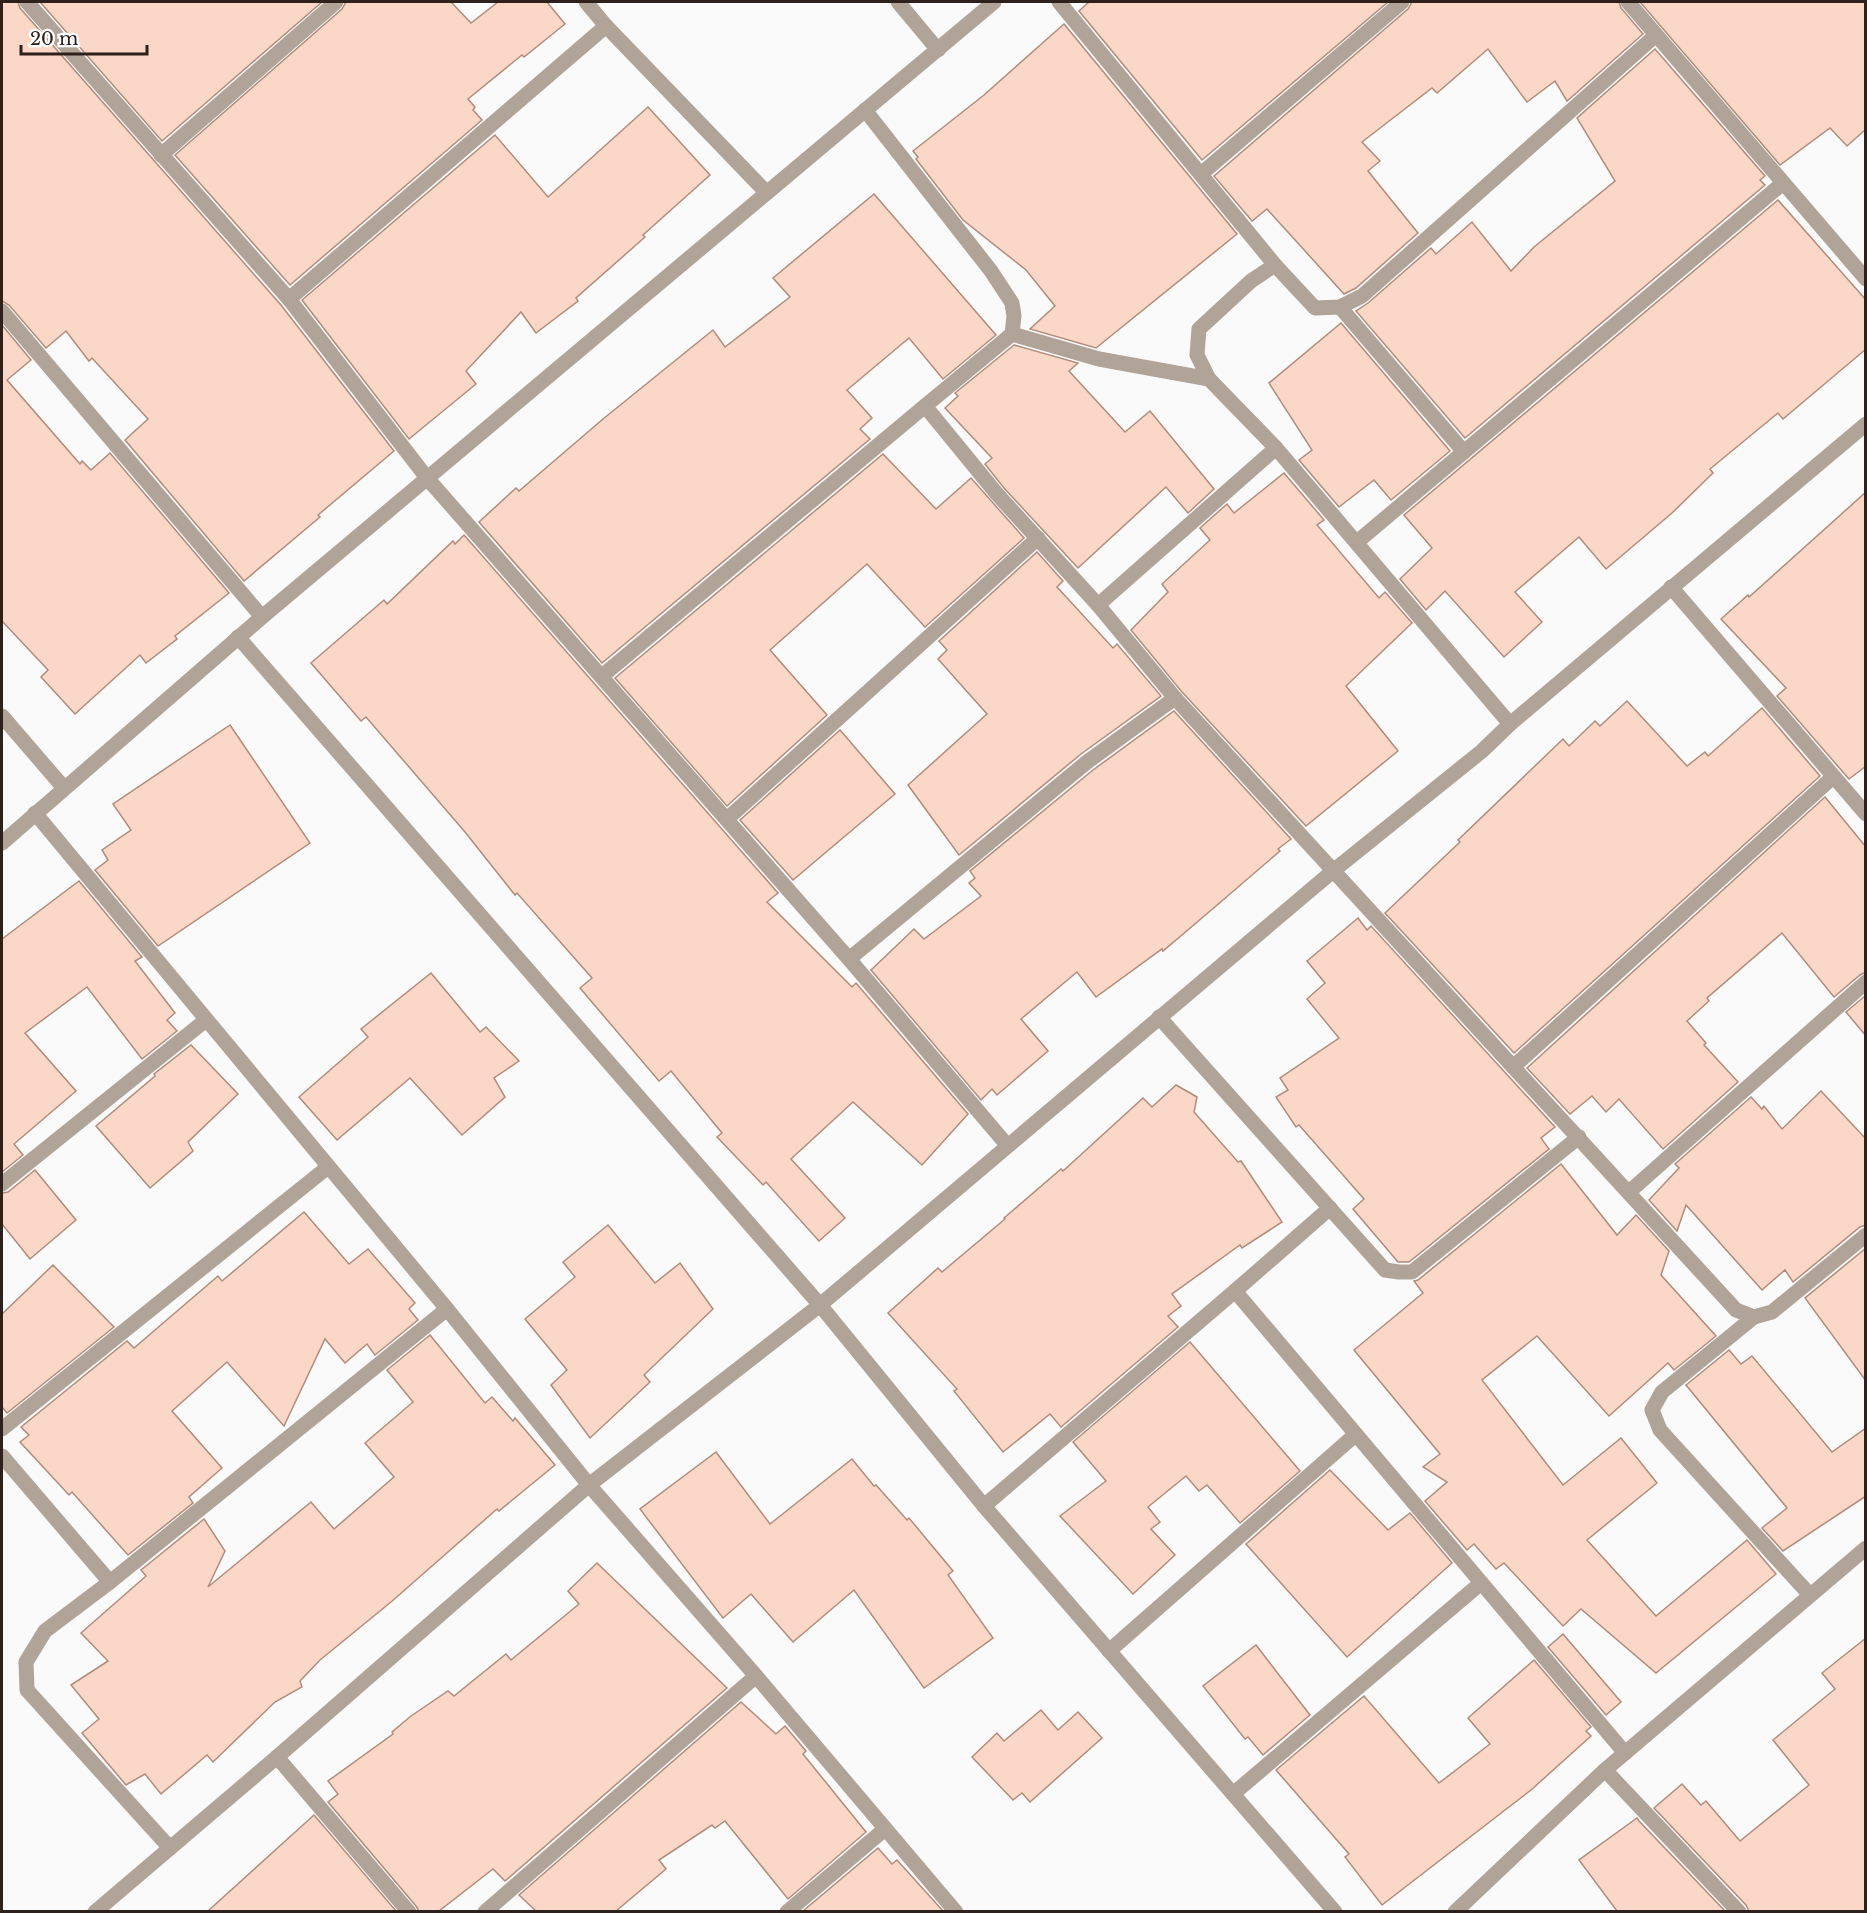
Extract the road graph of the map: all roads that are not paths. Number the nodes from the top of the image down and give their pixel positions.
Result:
1 (336, 2) edge
2 (586, 2) edge
3 (898, 2) edge
4 (994, 2) edge
5 (1059, 2) edge
6 (1402, 2) edge
7 (1628, 2) edge
8 (31, 3) edge
9 (606, 26) junction
10 (1656, 35) junction
11 (938, 50) junction
12 (865, 110) junction
13 (161, 155) junction
14 (1201, 174) junction
15 (1783, 183) junction
16 (766, 192) junction
17 (1275, 265) junction
18 (1866, 279) edge
19 (290, 299) junction
20 (1340, 307) junction
21 (2, 311) edge
22 (1012, 334) junction
23 (1209, 379) junction
24 (926, 406) junction
25 (1866, 424) edge
26 (1276, 448) junction
27 (1464, 452) junction
28 (428, 478) junction
29 (1038, 538) junction
30 (1357, 542) junction
31 (1671, 587) junction
32 (1098, 605) junction
33 (261, 617) junction
34 (238, 637) junction
35 (602, 676) junction
36 (1175, 698) junction
37 (2, 716) edge
38 (1510, 724) junction
39 (1833, 777) junction
40 (64, 788) junction
41 (35, 813) junction
42 (1866, 814) edge
43 (727, 819) junction
44 (2, 843) edge
45 (1334, 871) junction
46 (849, 958) junction
47 (1866, 982) edge
48 (1159, 1017) junction
49 (206, 1020) junction
50 (1513, 1067) junction
51 (1579, 1137) junction
52 (1007, 1145) junction
53 (328, 1167) junction
54 (2, 1184) edge
55 (1629, 1192) junction
56 (1330, 1208) junction
57 (1866, 1234) edge
58 (1235, 1291) junction
59 (820, 1305) junction
60 (447, 1309) junction
61 (1754, 1317) junction
62 (2, 1429) edge
63 (1355, 1435) junction
64 (2, 1456) edge
65 (589, 1485) junction
66 (984, 1506) junction
67 (1866, 1548) edge
68 (110, 1582) junction
69 (1481, 1584) junction
70 (1810, 1595) junction
71 (1109, 1651) junction
72 (756, 1676) junction
73 (1625, 1753) junction
74 (277, 1757) junction
75 (1605, 1770) junction
76 (1233, 1794) junction
77 (885, 1829) junction
78 (171, 1848) junction
79 (95, 1911) edge
80 (409, 1911) edge
81 (485, 1911) edge
82 (787, 1911) edge
83 (956, 1911) edge
84 (1335, 1911) edge
85 (1455, 1911) edge
86 (1739, 1911) edge

1 - 13 street
2 - 9 street
3 - 11 street
4 - 11 street
5 - 14 street
6 - 14 street
7 - 10 street
8 - 13 street
9 - 16 street
9 - 19 street
10 - 15 street
10 - 20 street
11 - 12 street
12 - 16 street
12 - 22 street
13 - 19 street
14 - 17 street
15 - 18 street
15 - 27 street
16 - 28 street
17 - 20 street
17 - 23 street
19 - 28 street
20 - 27 street
21 - 33 street
22 - 23 street
22 - 24 street
23 - 26 street
24 - 29 street
24 - 35 street
25 - 31 street
26 - 30 street
26 - 32 street
27 - 30 street
28 - 33 street
28 - 35 street
29 - 32 street
29 - 43 street
30 - 38 street
31 - 38 street
31 - 39 street
32 - 36 street
33 - 34 street
34 - 40 street
34 - 59 street
35 - 43 street
36 - 45 street
36 - 46 street
37 - 40 street
38 - 45 street
39 - 42 street
39 - 50 street
40 - 41 street
41 - 44 street
41 - 49 street
43 - 46 street
45 - 48 street
45 - 50 street
46 - 52 street
47 - 55 street
48 - 52 street
48 - 56 street
49 - 53 street
49 - 54 street
50 - 51 street
51 - 55 street
51 - 56 street
52 - 59 street
53 - 60 street
53 - 62 street
55 - 61 street
56 - 58 street
57 - 61 street
58 - 63 street
58 - 66 street
59 - 65 street
59 - 66 street
60 - 65 street
60 - 68 street
61 - 70 street
63 - 69 street
63 - 71 street
64 - 68 street
65 - 72 street
65 - 74 street
66 - 71 street
67 - 70 street
68 - 78 street
69 - 73 street
69 - 76 street
70 - 73 street
71 - 76 street
72 - 77 street
72 - 81 street
73 - 75 street
74 - 78 street
74 - 80 street
75 - 85 street
75 - 86 street
76 - 84 street
77 - 82 street
77 - 83 street
78 - 79 street

